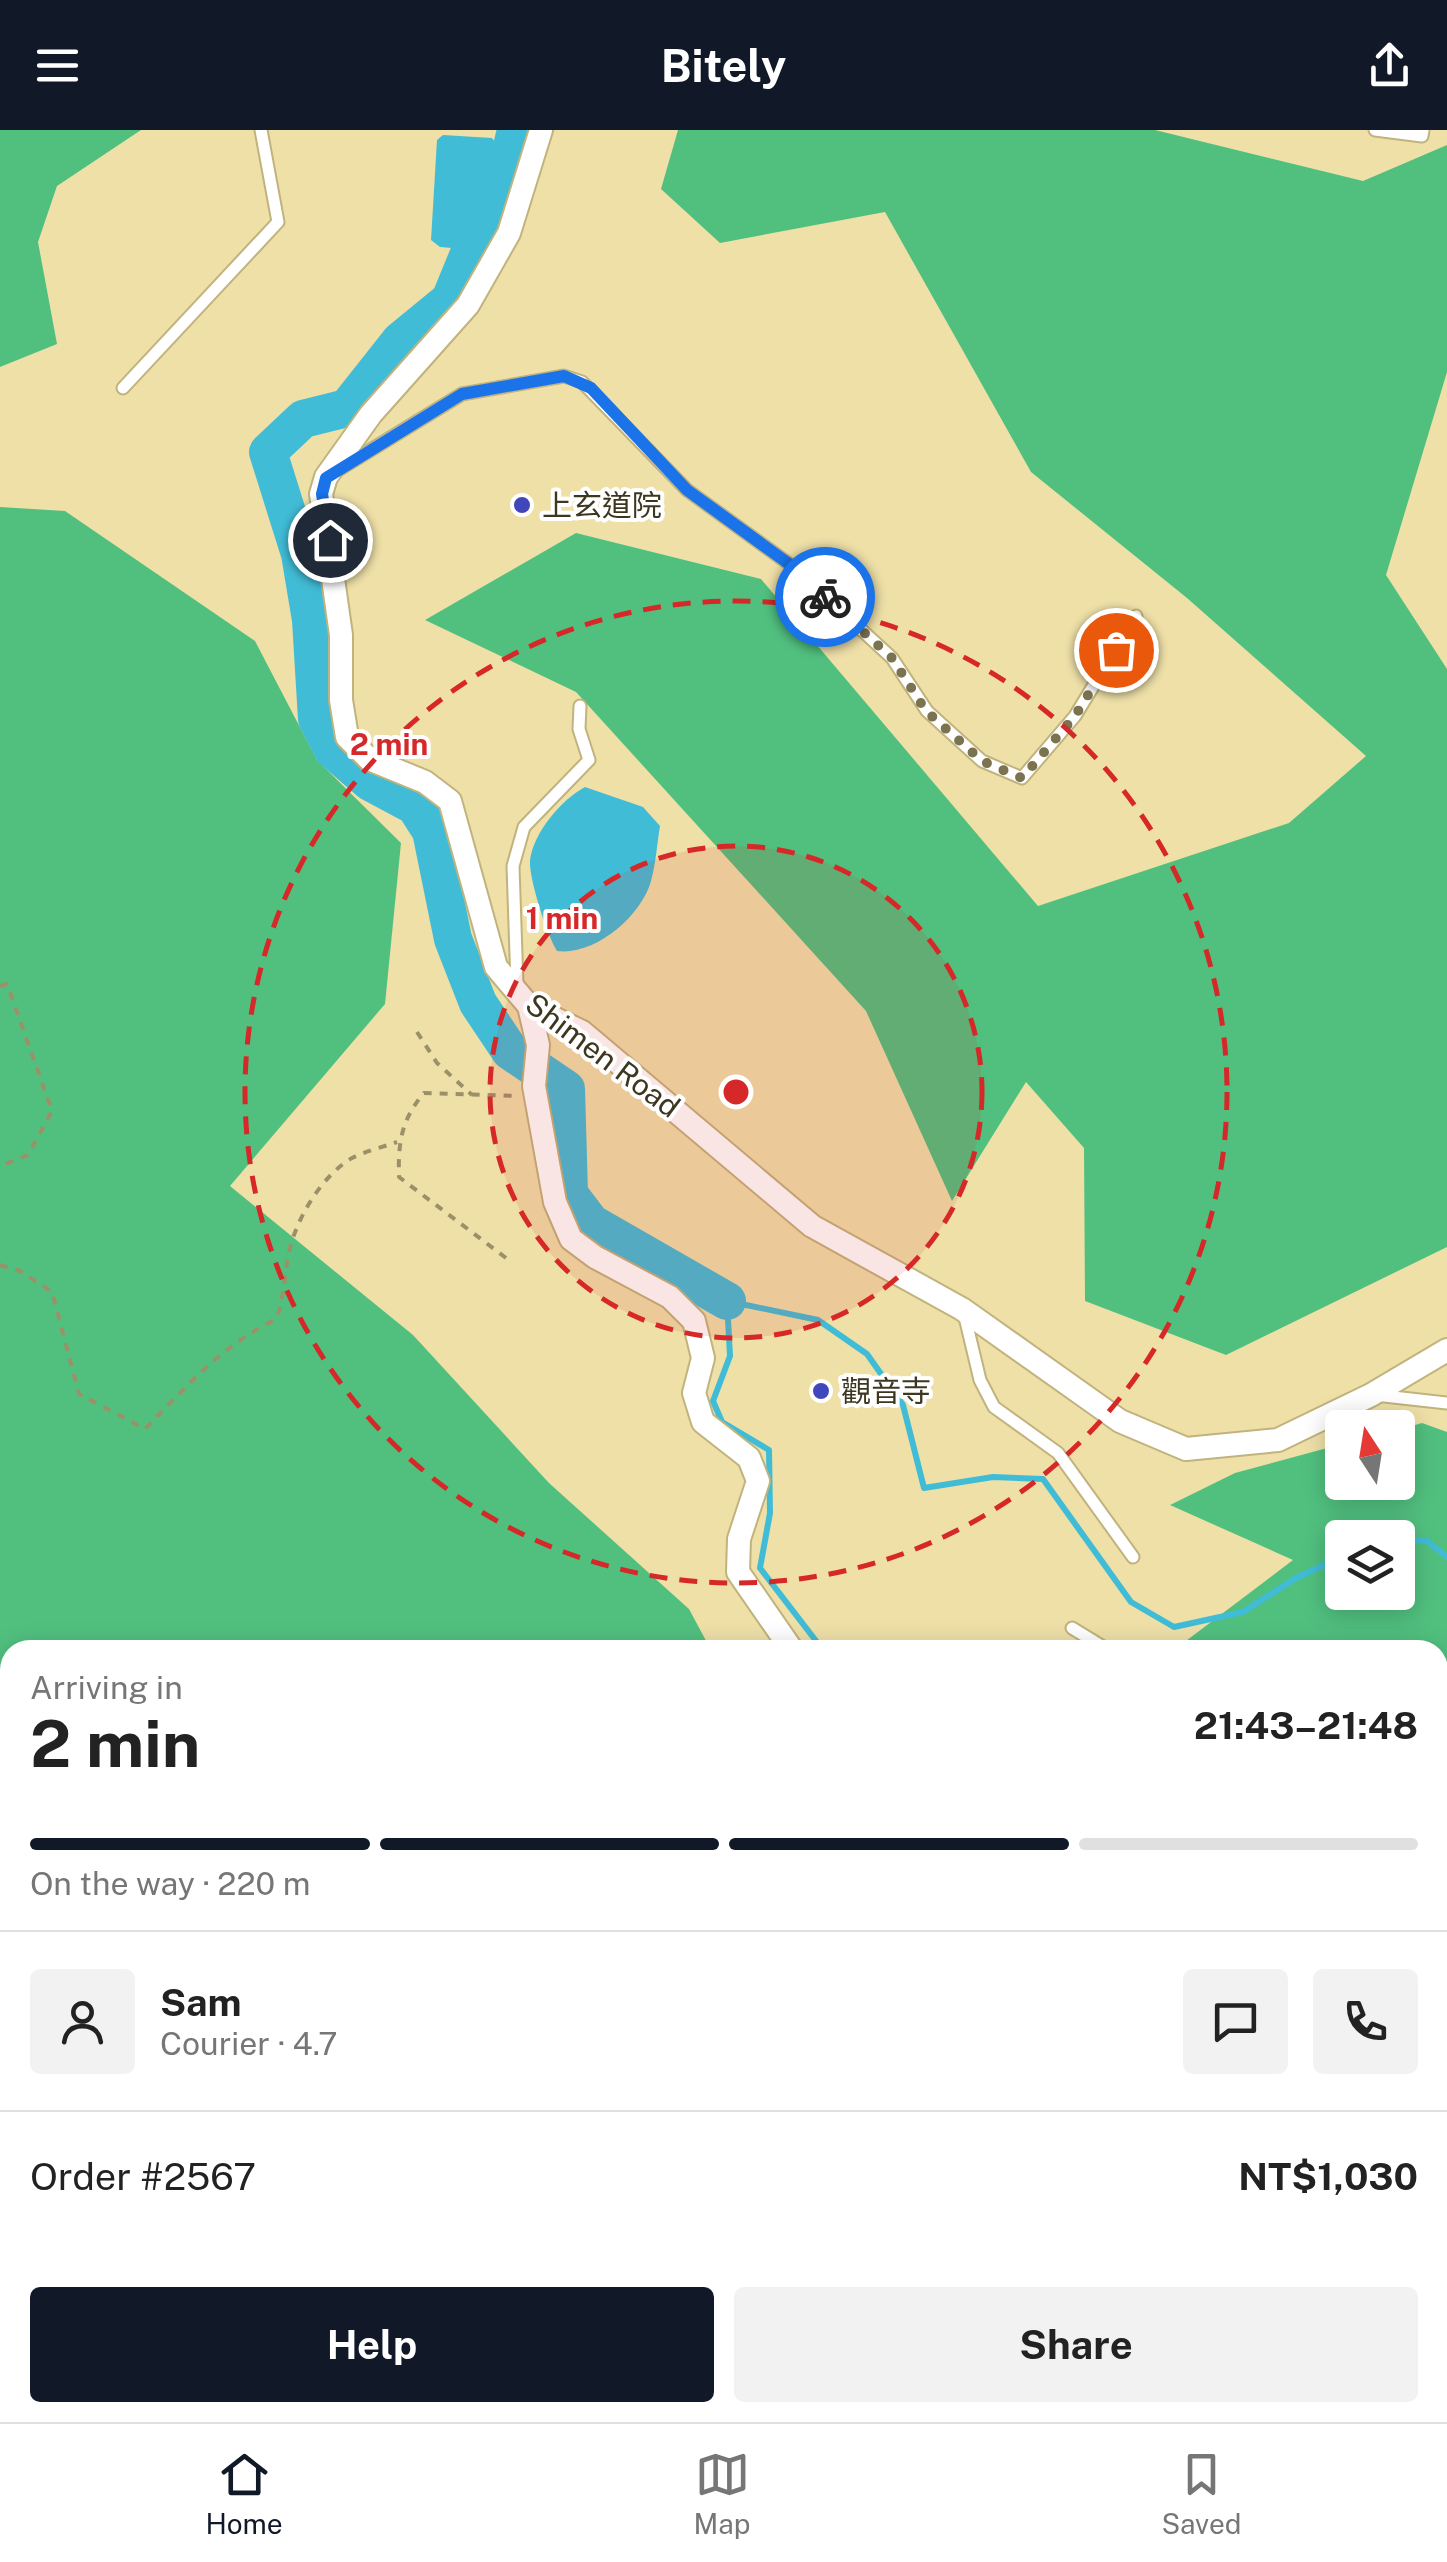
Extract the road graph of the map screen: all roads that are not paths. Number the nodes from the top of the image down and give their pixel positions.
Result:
1 (261, 130) edge
2 (542, 130) edge
3 (1375, 130) edge
4 (1423, 130) edge
5 (123, 388) dead end
6 (326, 478) junction
7 (1136, 616) dead end
8 (580, 706) dead end
9 (523, 998) junction
10 (962, 1309) junction
11 (1447, 1350) edge
12 (1371, 1395) junction
13 (1447, 1403) edge
14 (1134, 1557) dead end
15 (1072, 1628) dead end
16 (785, 1640) edge
17 (1092, 1640) edge

1 - 5 lane
2 - 6 street
3 - 4 lane
6 - 7 lane
6 - 9 street, Shimen Road
8 - 9 lane
9 - 10 street, Shimen Road
9 - 16 street
10 - 12 street, Shimen Road
10 - 14 lane
11 - 12 street, Shimen Road
12 - 13 lane
15 - 17 lane

